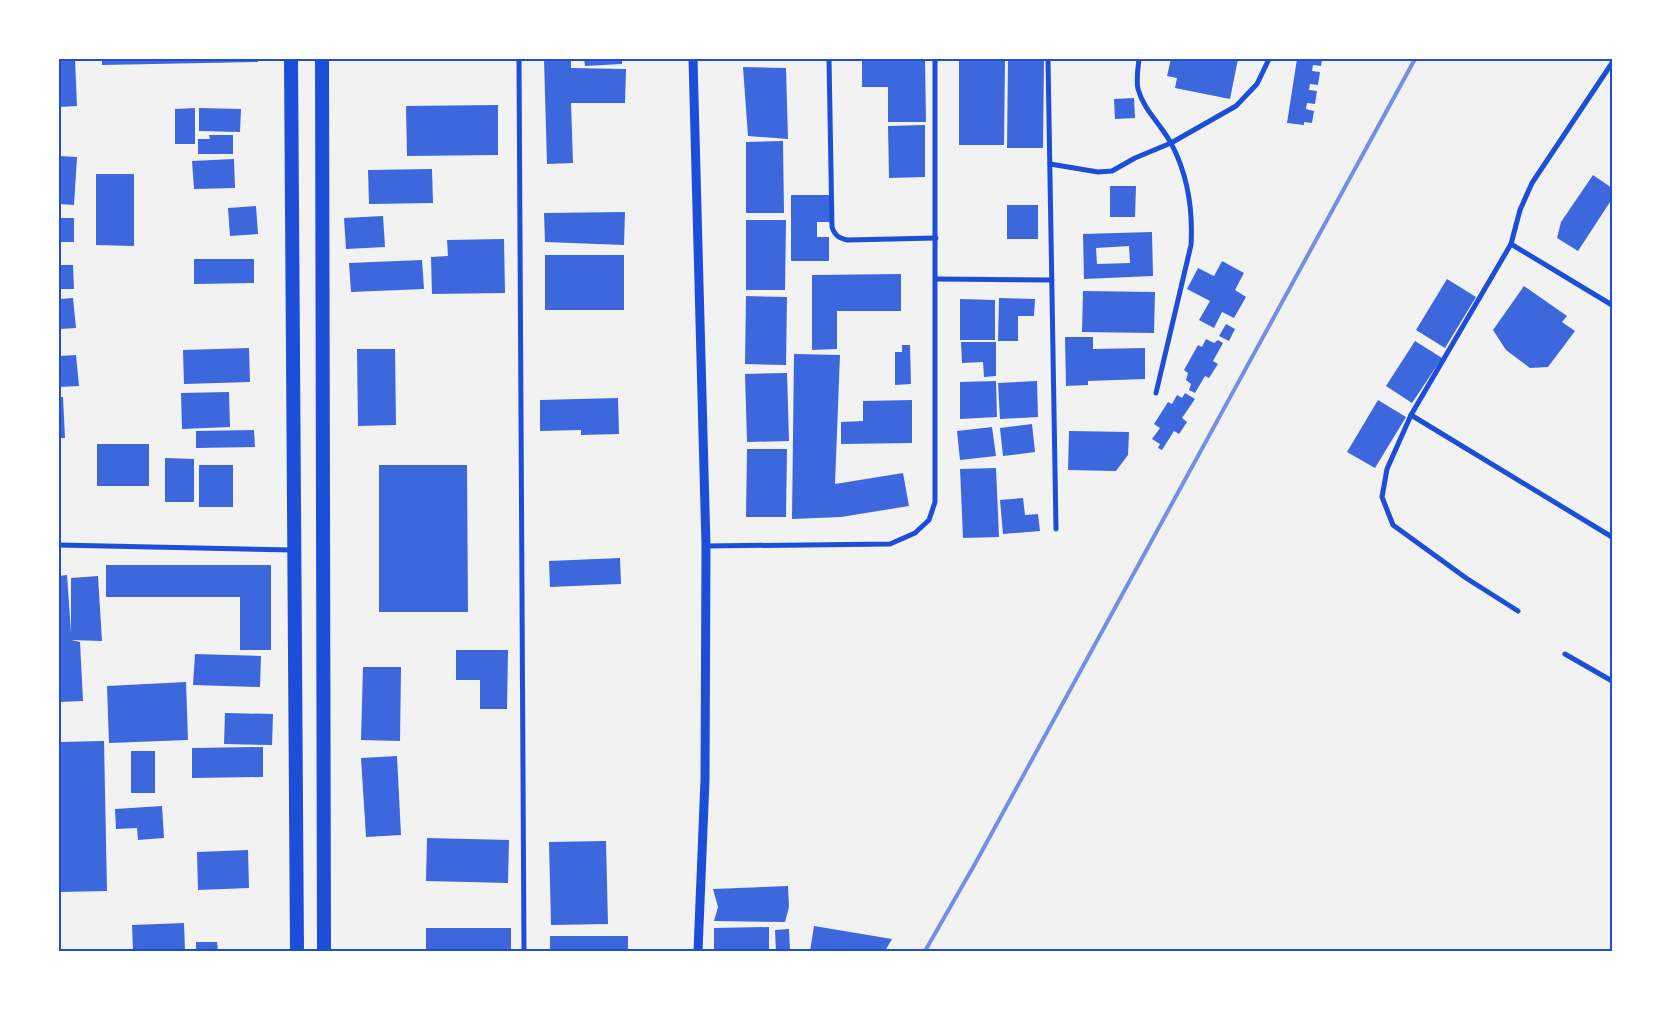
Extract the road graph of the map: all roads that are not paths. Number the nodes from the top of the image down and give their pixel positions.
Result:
1 (291, 59) edge
2 (322, 59) edge
3 (519, 59) edge
4 (692, 59) edge
5 (830, 59) edge
6 (935, 59) edge
7 (1048, 59) edge
8 (1139, 59) edge
9 (1269, 59) edge
10 (1612, 63) edge
11 (1172, 143) junction
12 (1050, 164) junction
13 (936, 238) junction
14 (1510, 244) junction
15 (936, 279) junction
16 (1052, 280) junction
17 (1612, 305) edge
18 (1156, 393) dead end
19 (1411, 415) junction
20 (1056, 529) dead end
21 (1612, 537) edge
22 (59, 546) edge
23 (706, 546) junction
24 (295, 550) junction
25 (1518, 610) dead end
26 (1565, 654) dead end
27 (1612, 681) edge
28 (297, 951) edge
29 (324, 951) edge
30 (524, 951) edge
31 (698, 951) edge

1 - 24 highway
2 - 29 highway
3 - 30 street
4 - 23 street
5 - 13 street
6 - 13 street
7 - 12 street
8 - 11 street
9 - 11 street
10 - 14 street
11 - 12 street
11 - 18 street
12 - 16 street
13 - 15 street
14 - 17 street
14 - 19 street
15 - 16 street
15 - 23 street
16 - 20 street
19 - 21 street
19 - 25 street
22 - 24 street
23 - 31 street
24 - 28 highway
26 - 27 street

